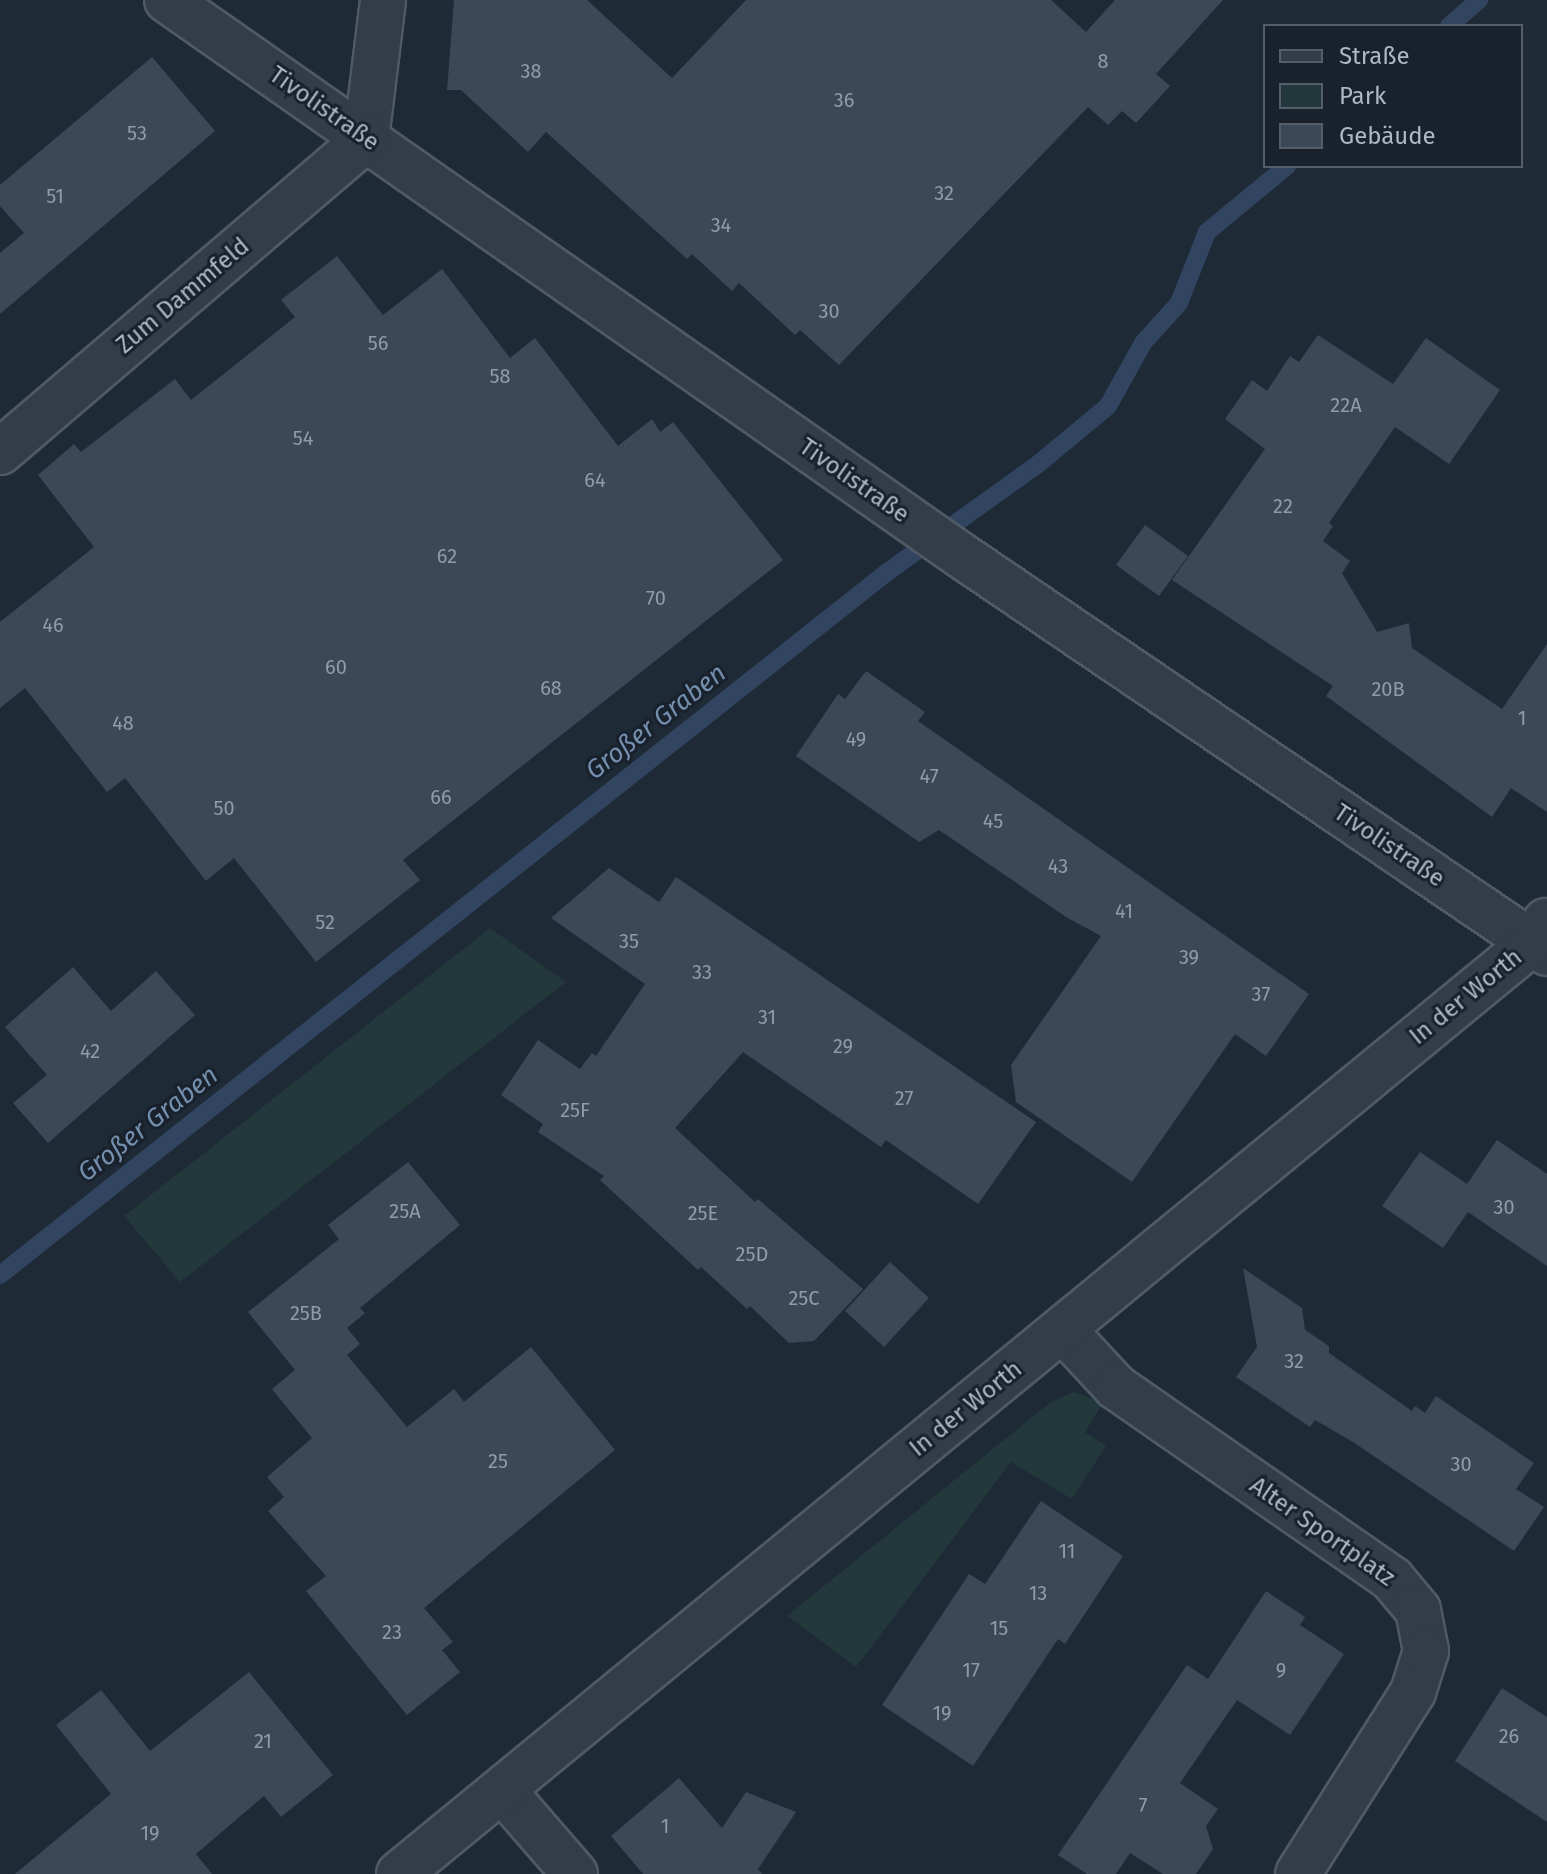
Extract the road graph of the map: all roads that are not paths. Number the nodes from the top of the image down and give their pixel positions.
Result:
1 (167, 0) edge
2 (383, 0) edge
3 (366, 139) junction
4 (0, 452) edge
5 (1542, 939) edge
6 (1063, 1330) junction
7 (503, 1791) junction
8 (399, 1874) edge
9 (575, 1874) edge
10 (1298, 1874) edge

1 - 3 street, Tivolistraße
2 - 3 street
3 - 4 street, Zum Dammfeld
3 - 5 street, Tivolistraße
5 - 6 street, In der Worth
6 - 7 street, In der Worth
6 - 10 street, Alter Sportplatz
7 - 8 street, In der Worth
7 - 9 street

